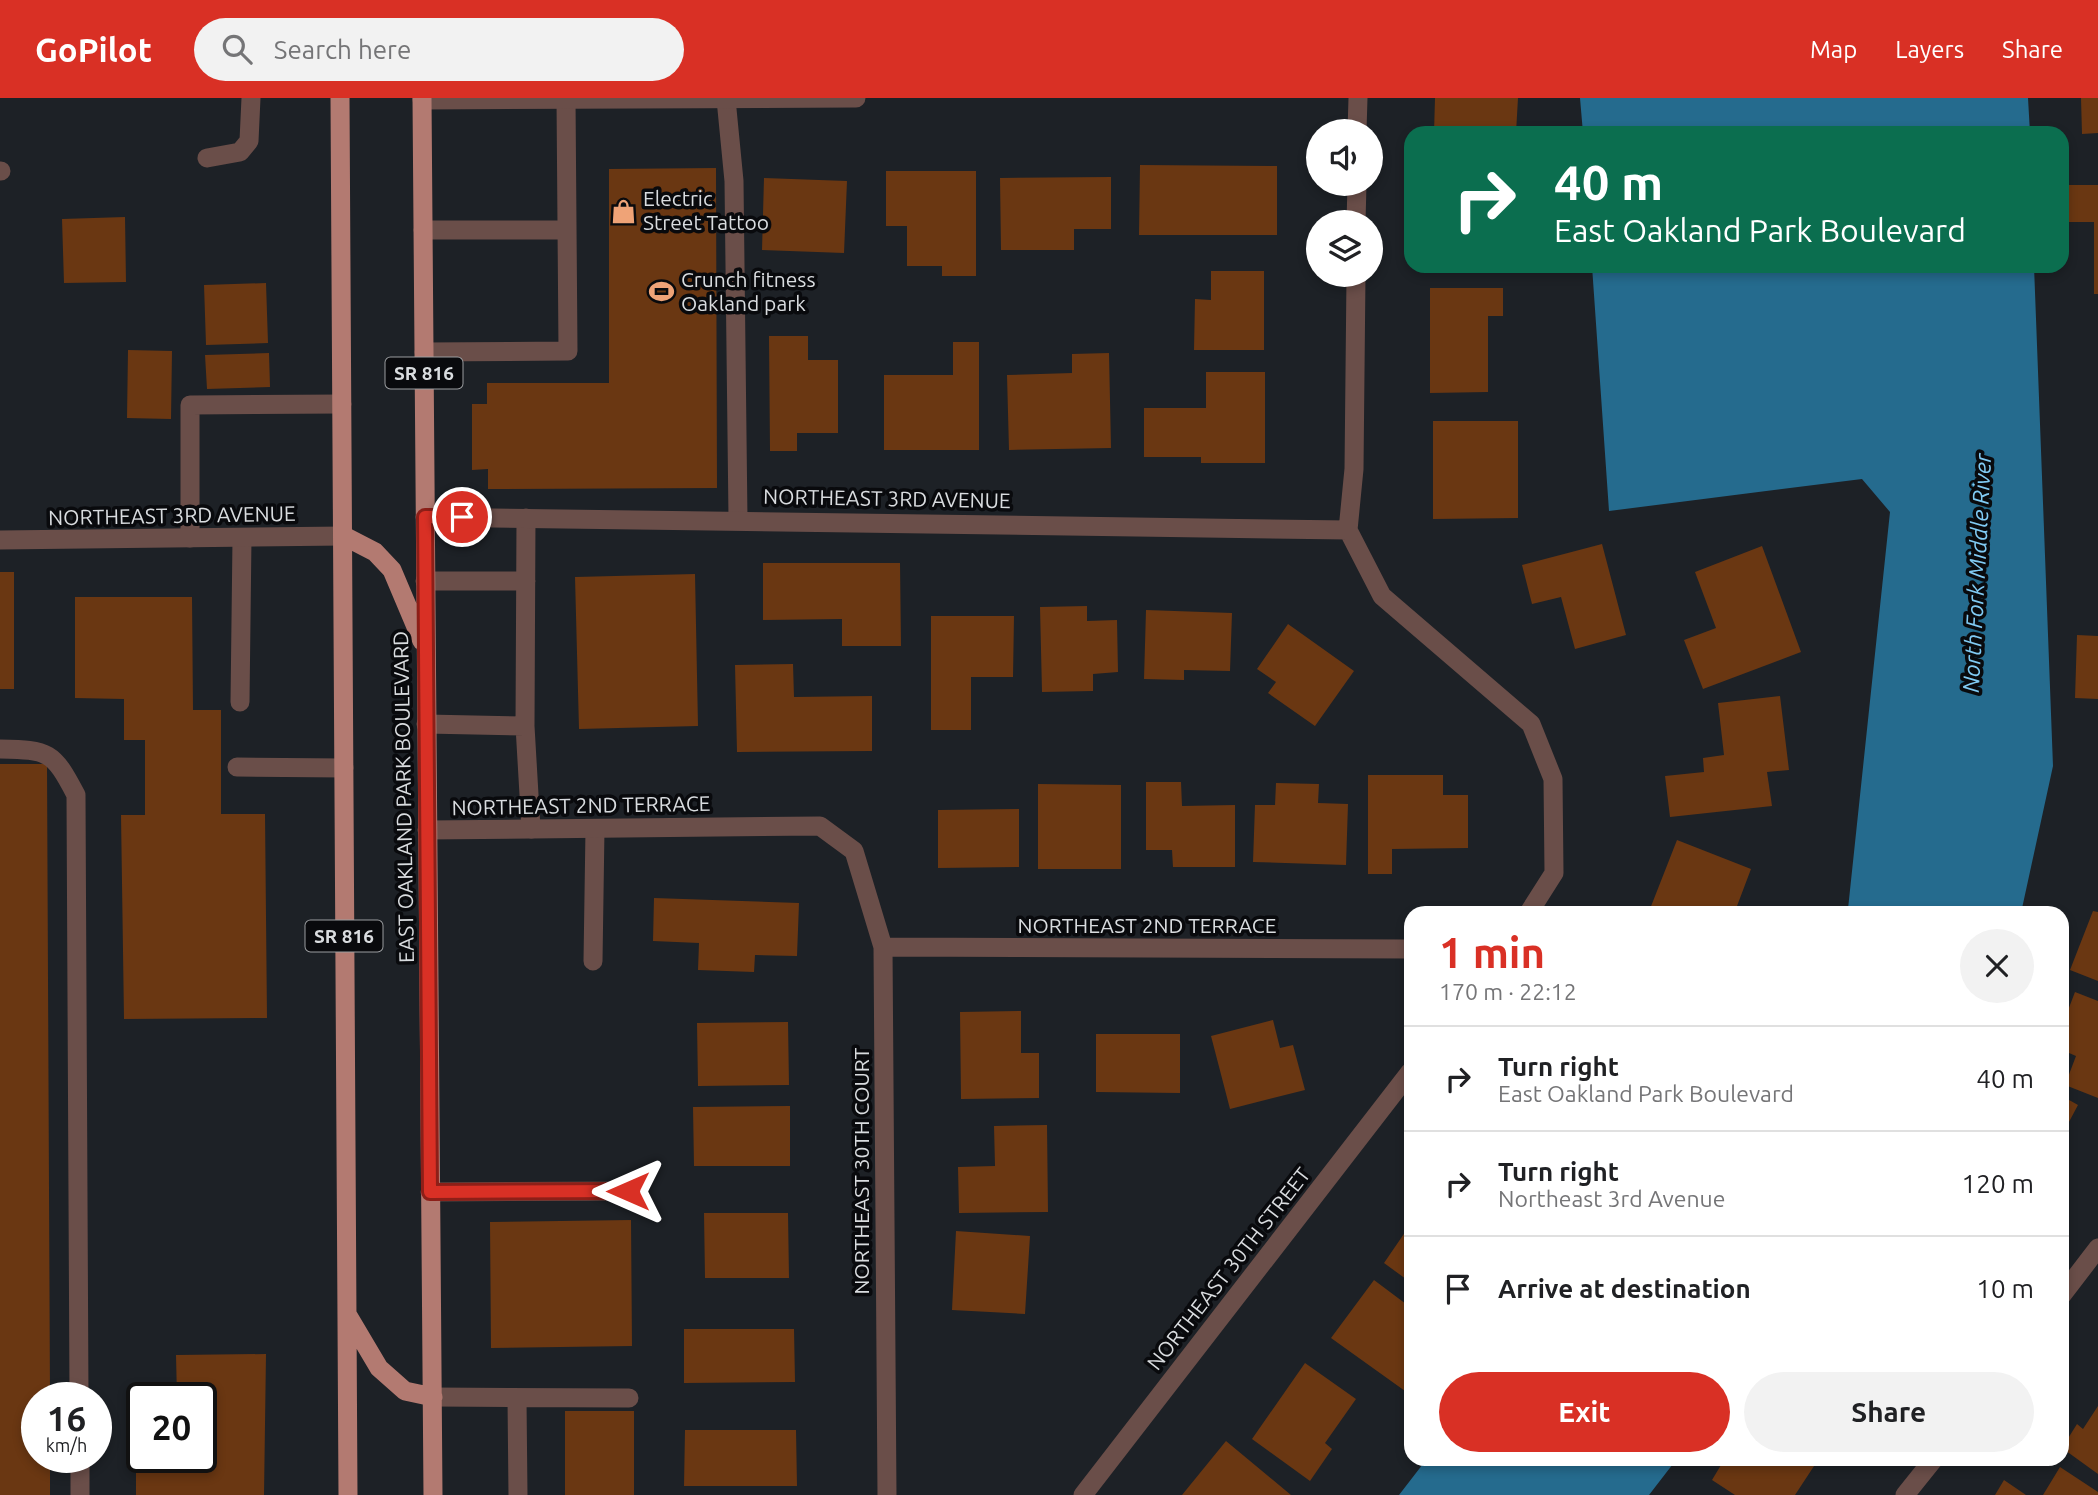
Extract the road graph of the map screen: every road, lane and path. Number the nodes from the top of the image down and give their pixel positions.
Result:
1 (251, 98) edge
2 (340, 98) edge
3 (856, 98) edge
4 (1358, 98) edge
5 (421, 99) edge
6 (566, 99) edge
7 (726, 99) edge
8 (1357, 119) edge
9 (207, 158) dead end
10 (423, 230) junction
11 (567, 230) junction
12 (1356, 287) edge
13 (424, 352) junction
14 (342, 404) junction
15 (425, 517) junction
16 (526, 518) junction
17 (738, 519) junction
18 (1348, 530) junction
19 (344, 536) junction
20 (190, 538) junction
21 (242, 538) junction
22 (0, 540) edge
23 (425, 581) junction
24 (526, 581) junction
25 (425, 649) junction
26 (240, 702) dead end
27 (426, 724) junction
28 (526, 726) junction
29 (0, 749) edge
30 (237, 767) dead end
31 (344, 768) junction
32 (531, 829) junction
33 (595, 829) junction
34 (427, 830) junction
35 (854, 851) joint
36 (1533, 906) edge
37 (883, 947) junction
38 (1404, 949) edge
39 (593, 961) dead end
40 (1404, 1080) edge
41 (628, 1191) dead end
42 (430, 1192) junction
43 (2098, 1248) edge
44 (2069, 1286) edge
45 (346, 1314) junction
46 (79, 1382) edge
47 (433, 1398) junction
48 (629, 1398) dead end
49 (517, 1399) junction
50 (1928, 1466) edge
51 (80, 1473) edge
52 (80, 1495) edge
53 (348, 1495) edge
54 (433, 1495) edge
55 (518, 1495) edge
56 (887, 1495) edge
57 (1083, 1495) edge
58 (1905, 1495) edge

1 - 9 street
2 - 14 main road, SR 816
3 - 7 street
4 - 8 street
5 - 6 street
5 - 10 main road, EAST OAKLAND PARK BOULEVARD / SR 816
6 - 7 street
6 - 11 street
7 - 17 street
10 - 11 street
10 - 13 main road, EAST OAKLAND PARK BOULEVARD / SR 816
11 - 13 street
12 - 18 street
13 - 15 main road, EAST OAKLAND PARK BOULEVARD / SR 816
14 - 19 main road, SR 816
14 - 20 street
15 - 16 street, NORTHEAST 3RD AVENUE
15 - 23 main road, EAST OAKLAND PARK BOULEVARD / SR 816
16 - 17 street, NORTHEAST 3RD AVENUE
16 - 24 street
17 - 18 street, NORTHEAST 3RD AVENUE
18 - 36 street
19 - 21 street, NORTHEAST 3RD AVENUE
19 - 25 main road
19 - 31 main road, SR 816
20 - 21 street, NORTHEAST 3RD AVENUE
20 - 22 street, NORTHEAST 3RD AVENUE
21 - 26 street
23 - 24 street
23 - 25 main road, EAST OAKLAND PARK BOULEVARD / SR 816
24 - 28 street
25 - 27 main road, EAST OAKLAND PARK BOULEVARD / SR 816
27 - 28 street
27 - 34 main road, EAST OAKLAND PARK BOULEVARD / SR 816
28 - 32 street
29 - 46 street
30 - 31 street
31 - 45 main road, SR 816
32 - 33 street, NORTHEAST 2ND TERRACE
32 - 34 street, NORTHEAST 2ND TERRACE
33 - 35 street, NORTHEAST 2ND TERRACE
33 - 39 street
34 - 42 main road, EAST OAKLAND PARK BOULEVARD / SR 816
35 - 37 street, NORTHEAST 30TH COURT
37 - 38 street, NORTHEAST 2ND TERRACE
37 - 56 street, NORTHEAST 30TH COURT
40 - 57 street, NORTHEAST 30TH STREET
41 - 42 street
42 - 47 main road, EAST OAKLAND PARK BOULEVARD / SR 816
43 - 44 street
45 - 47 main road
45 - 53 main road, SR 816
47 - 49 street
47 - 54 main road, EAST OAKLAND PARK BOULEVARD / SR 816
48 - 49 street
49 - 55 street
50 - 58 street
51 - 52 street

